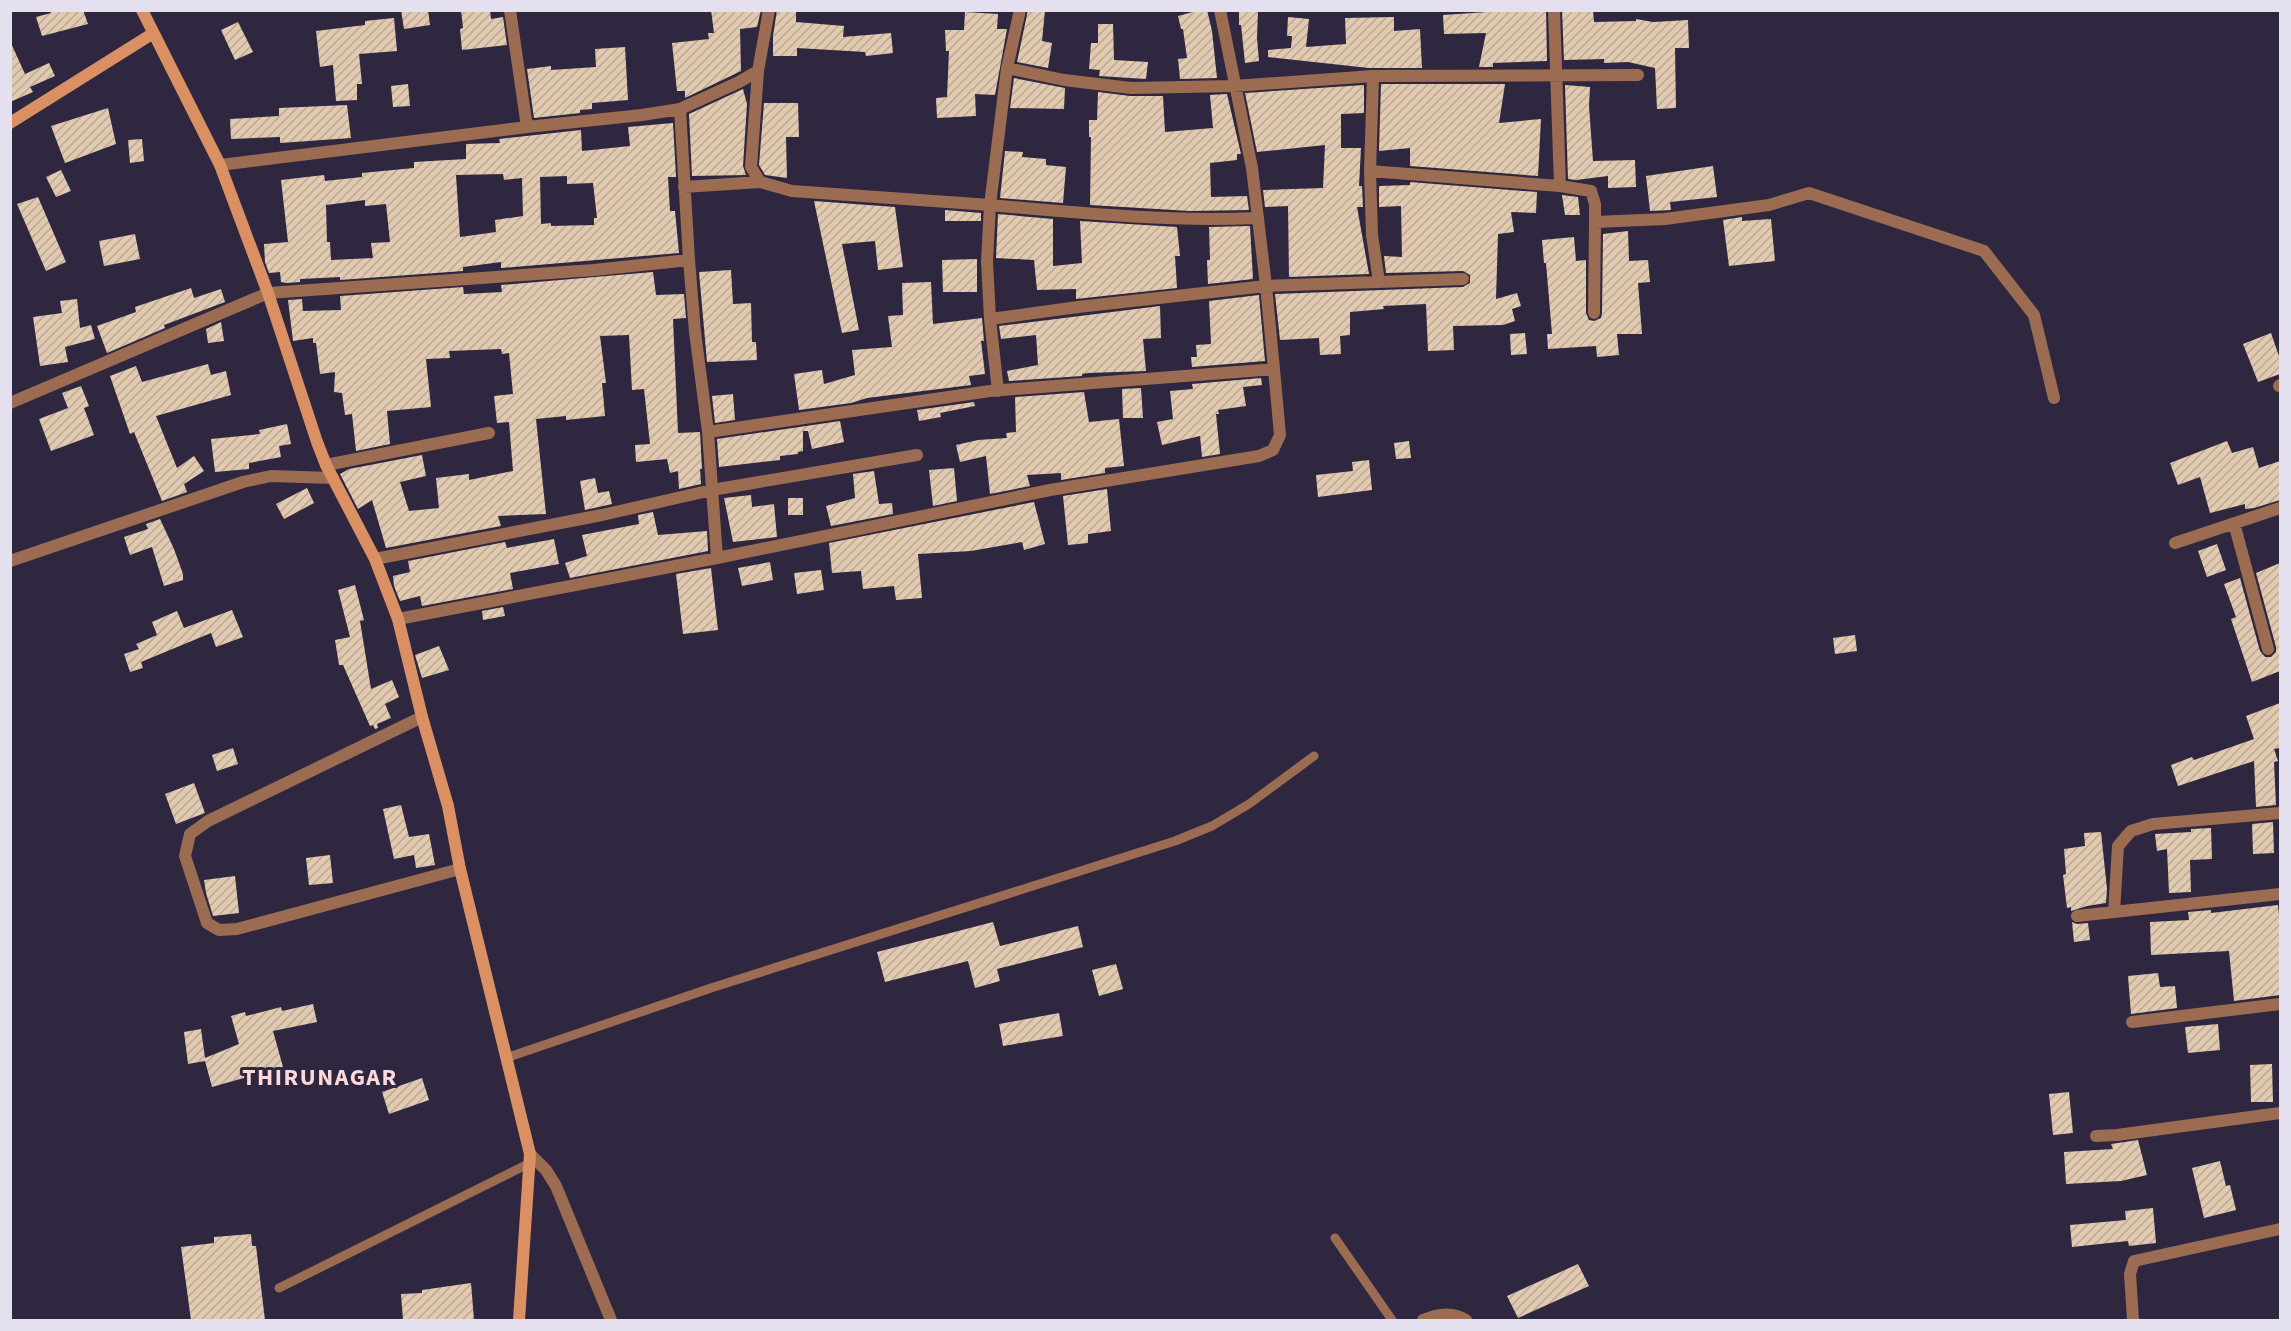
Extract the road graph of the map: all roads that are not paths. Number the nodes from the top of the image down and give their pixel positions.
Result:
1 (141, 10) edge
2 (510, 10) edge
3 (769, 10) edge
4 (1020, 10) edge
5 (1220, 10) edge
6 (1554, 10) edge
7 (152, 34) junction
8 (1007, 68) junction
9 (758, 71) junction
10 (1555, 75) junction
11 (1638, 75) dead end
12 (1373, 76) junction
13 (1234, 86) junction
14 (680, 109) junction
15 (10, 123) edge
16 (527, 127) junction
17 (220, 165) junction
18 (1370, 171) junction
19 (760, 182) junction
20 (1560, 186) junction
21 (684, 187) junction
22 (990, 205) junction
23 (1257, 218) junction
24 (1594, 222) junction
25 (689, 260) junction
26 (1463, 279) dead end
27 (1379, 282) junction
28 (1266, 286) junction
29 (268, 293) junction
30 (1594, 313) dead end
31 (990, 319) junction
32 (1274, 369) junction
33 (998, 392) junction
34 (2054, 398) dead end
35 (10, 403) edge
36 (708, 432) junction
37 (489, 433) dead end
38 (918, 455) dead end
39 (326, 465) junction
40 (333, 478) junction
41 (712, 490) junction
42 (2280, 508) edge
43 (2234, 523) junction
44 (2175, 543) dead end
45 (717, 558) junction
46 (375, 559) junction
47 (10, 561) edge
48 (398, 619) junction
49 (2268, 649) dead end
50 (422, 717) junction
51 (1314, 756) dead end
52 (2280, 813) edge
53 (460, 869) junction
54 (2280, 894) edge
55 (2114, 912) junction
56 (2077, 916) dead end
57 (2280, 1004) edge
58 (2132, 1022) dead end
59 (506, 1058) junction
60 (2280, 1113) edge
61 (2096, 1136) dead end
62 (530, 1159) junction
63 (2280, 1228) edge
64 (1335, 1239) dead end
65 (279, 1288) dead end
66 (519, 1320) edge
67 (611, 1320) edge
68 (1392, 1320) edge
69 (1423, 1320) edge
70 (1466, 1320) edge
71 (2133, 1320) edge

1 - 7 street
2 - 16 street
3 - 9 street
4 - 8 street
5 - 13 street
6 - 10 street
7 - 15 street
7 - 17 street
8 - 13 street
8 - 22 street
9 - 14 street
9 - 19 street
10 - 11 street
10 - 12 street
10 - 20 street
12 - 13 street
12 - 18 street
13 - 23 street
14 - 16 street
14 - 21 street
16 - 17 street
17 - 29 street
18 - 20 street
18 - 27 street
19 - 21 street
19 - 22 street
20 - 24 street
21 - 25 street
22 - 23 street
22 - 31 street
23 - 28 street
24 - 30 street
24 - 34 street
25 - 29 street
25 - 36 street
26 - 27 street
27 - 28 street
28 - 31 street
28 - 32 street
29 - 35 street
29 - 39 street
31 - 33 street
32 - 33 street
32 - 45 street
33 - 36 street
36 - 41 street
37 - 39 street
38 - 41 street
39 - 40 street
40 - 46 street
40 - 47 street
41 - 45 street
41 - 46 street
42 - 43 street
43 - 44 street
43 - 49 street
45 - 48 street
46 - 48 street
48 - 50 street
50 - 53 street
50 - 53 street
51 - 59 lane
52 - 55 street
53 - 59 street
54 - 55 street
55 - 56 street
57 - 58 street
59 - 62 street
60 - 61 street
62 - 65 lane
62 - 66 street
62 - 67 street
63 - 71 street
64 - 68 lane
69 - 70 street

